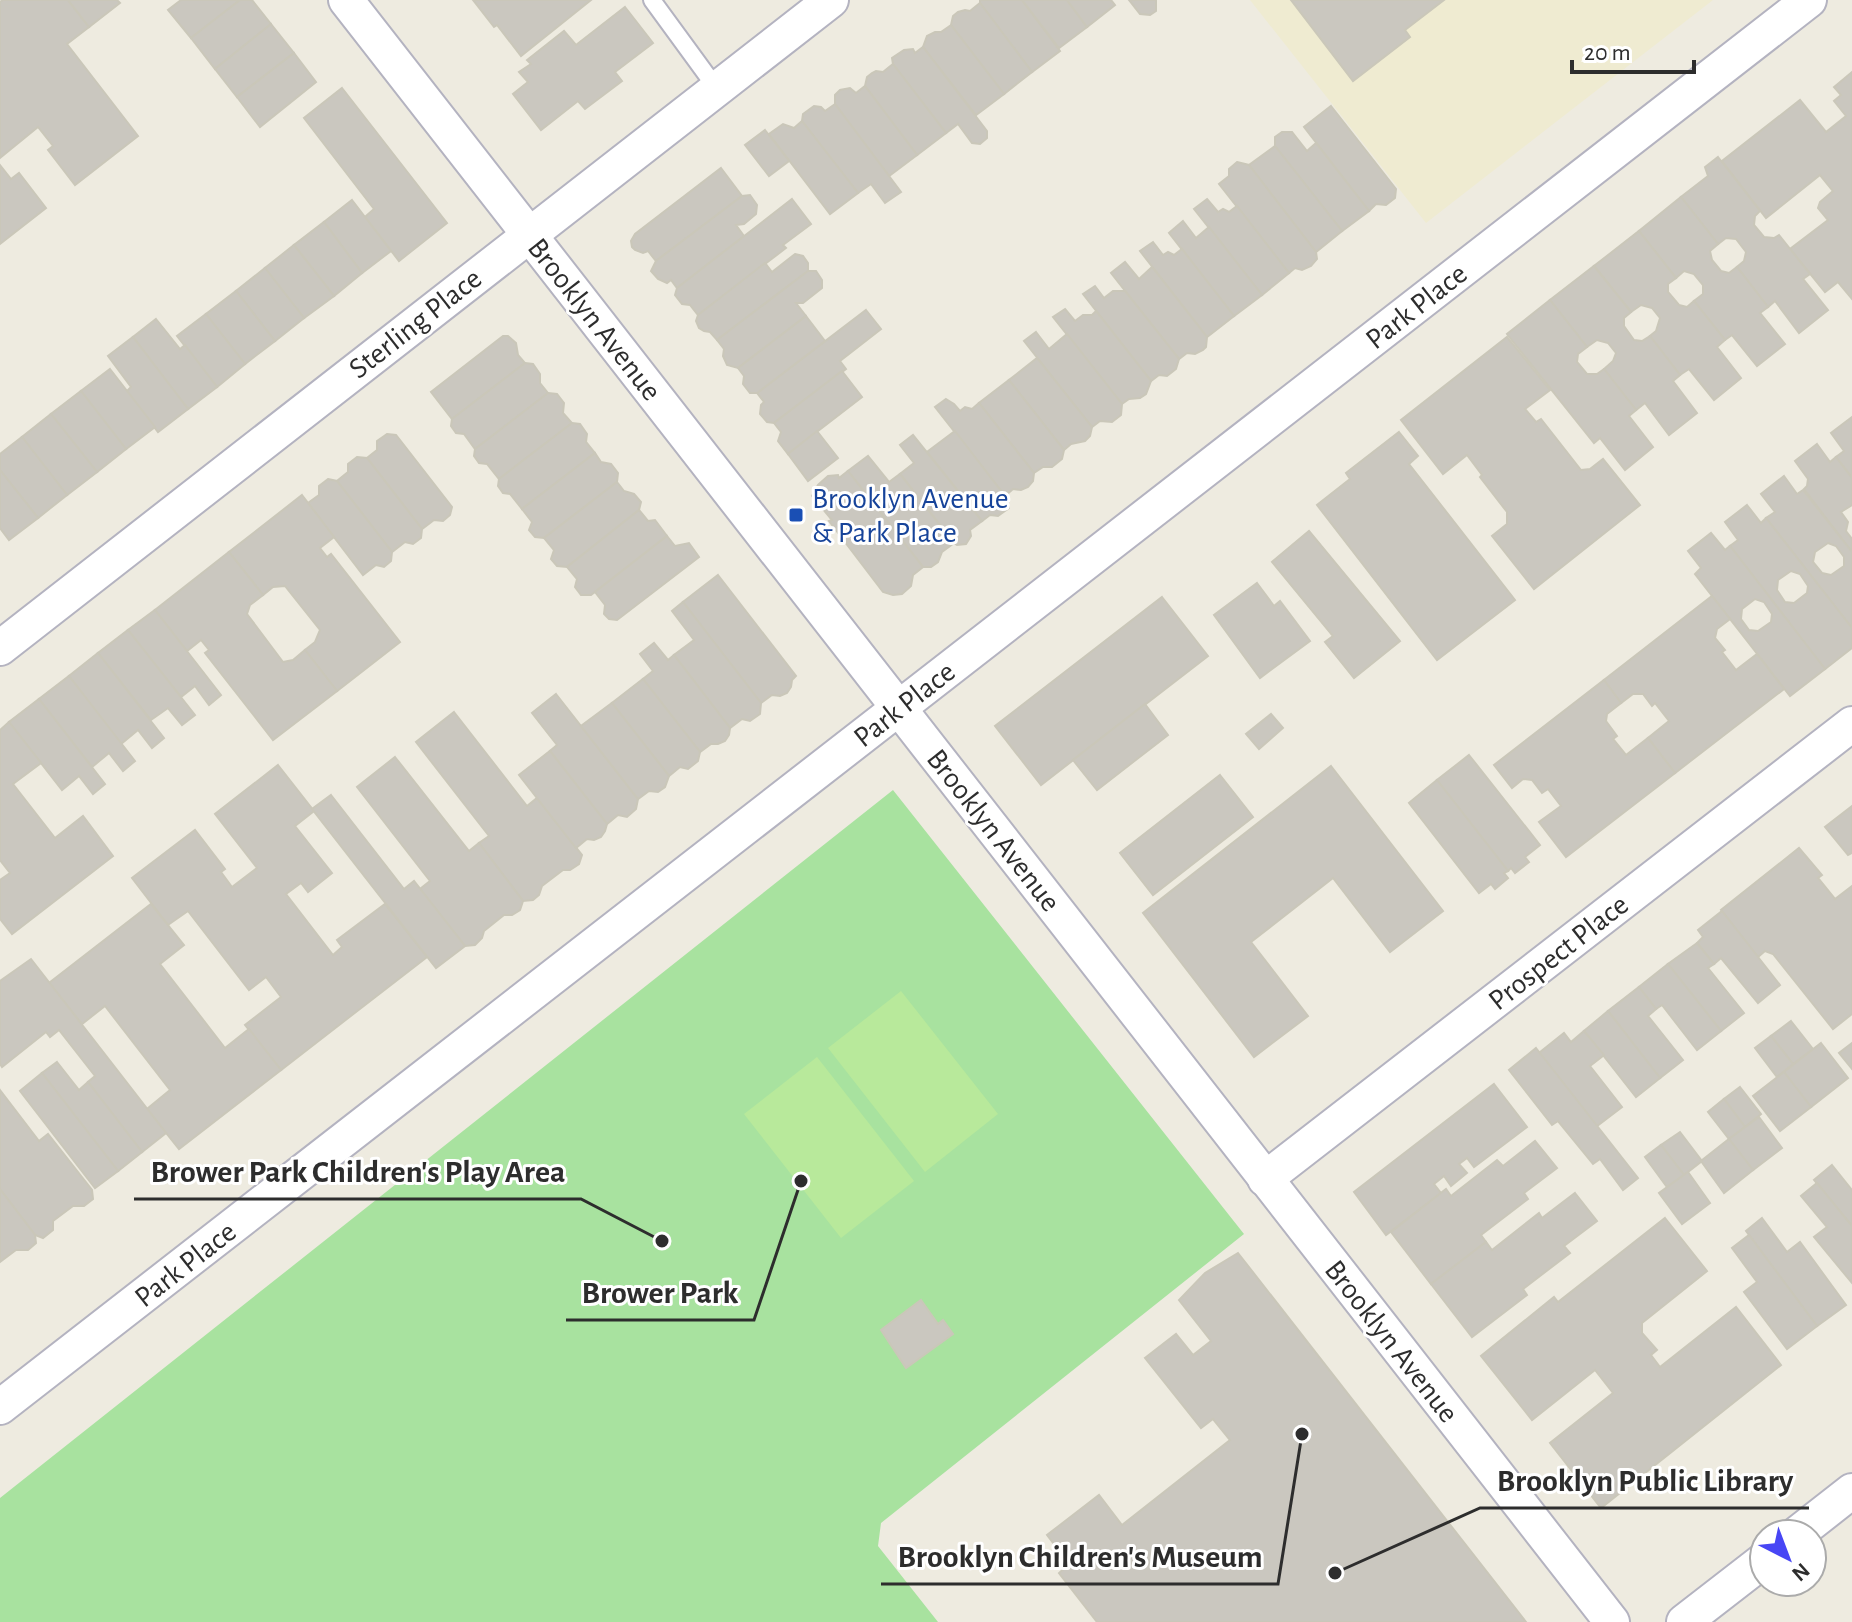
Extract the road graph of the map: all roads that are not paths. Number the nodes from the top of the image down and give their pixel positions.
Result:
1 (346, 0) edge
2 (652, 0) edge
3 (831, 0) edge
4 (1809, 0) edge
5 (717, 89) junction
6 (529, 235) junction
7 (0, 648) edge
8 (899, 708) junction
9 (1852, 724) edge
10 (1265, 1179) junction
11 (0, 1407) edge
12 (1852, 1491) edge
13 (1817, 1518) edge
14 (1748, 1572) edge
15 (1612, 1622) edge
16 (1684, 1622) edge

1 - 6 street, Brooklyn Avenue
2 - 5 lane
3 - 5 street, Sterling Place
4 - 8 street, Park Place
5 - 6 street, Sterling Place
6 - 7 street, Sterling Place
6 - 8 street, Brooklyn Avenue
8 - 10 street, Brooklyn Avenue
8 - 11 street, Park Place
9 - 10 street, Prospect Place
10 - 15 street, Brooklyn Avenue
12 - 13 street
14 - 16 street

